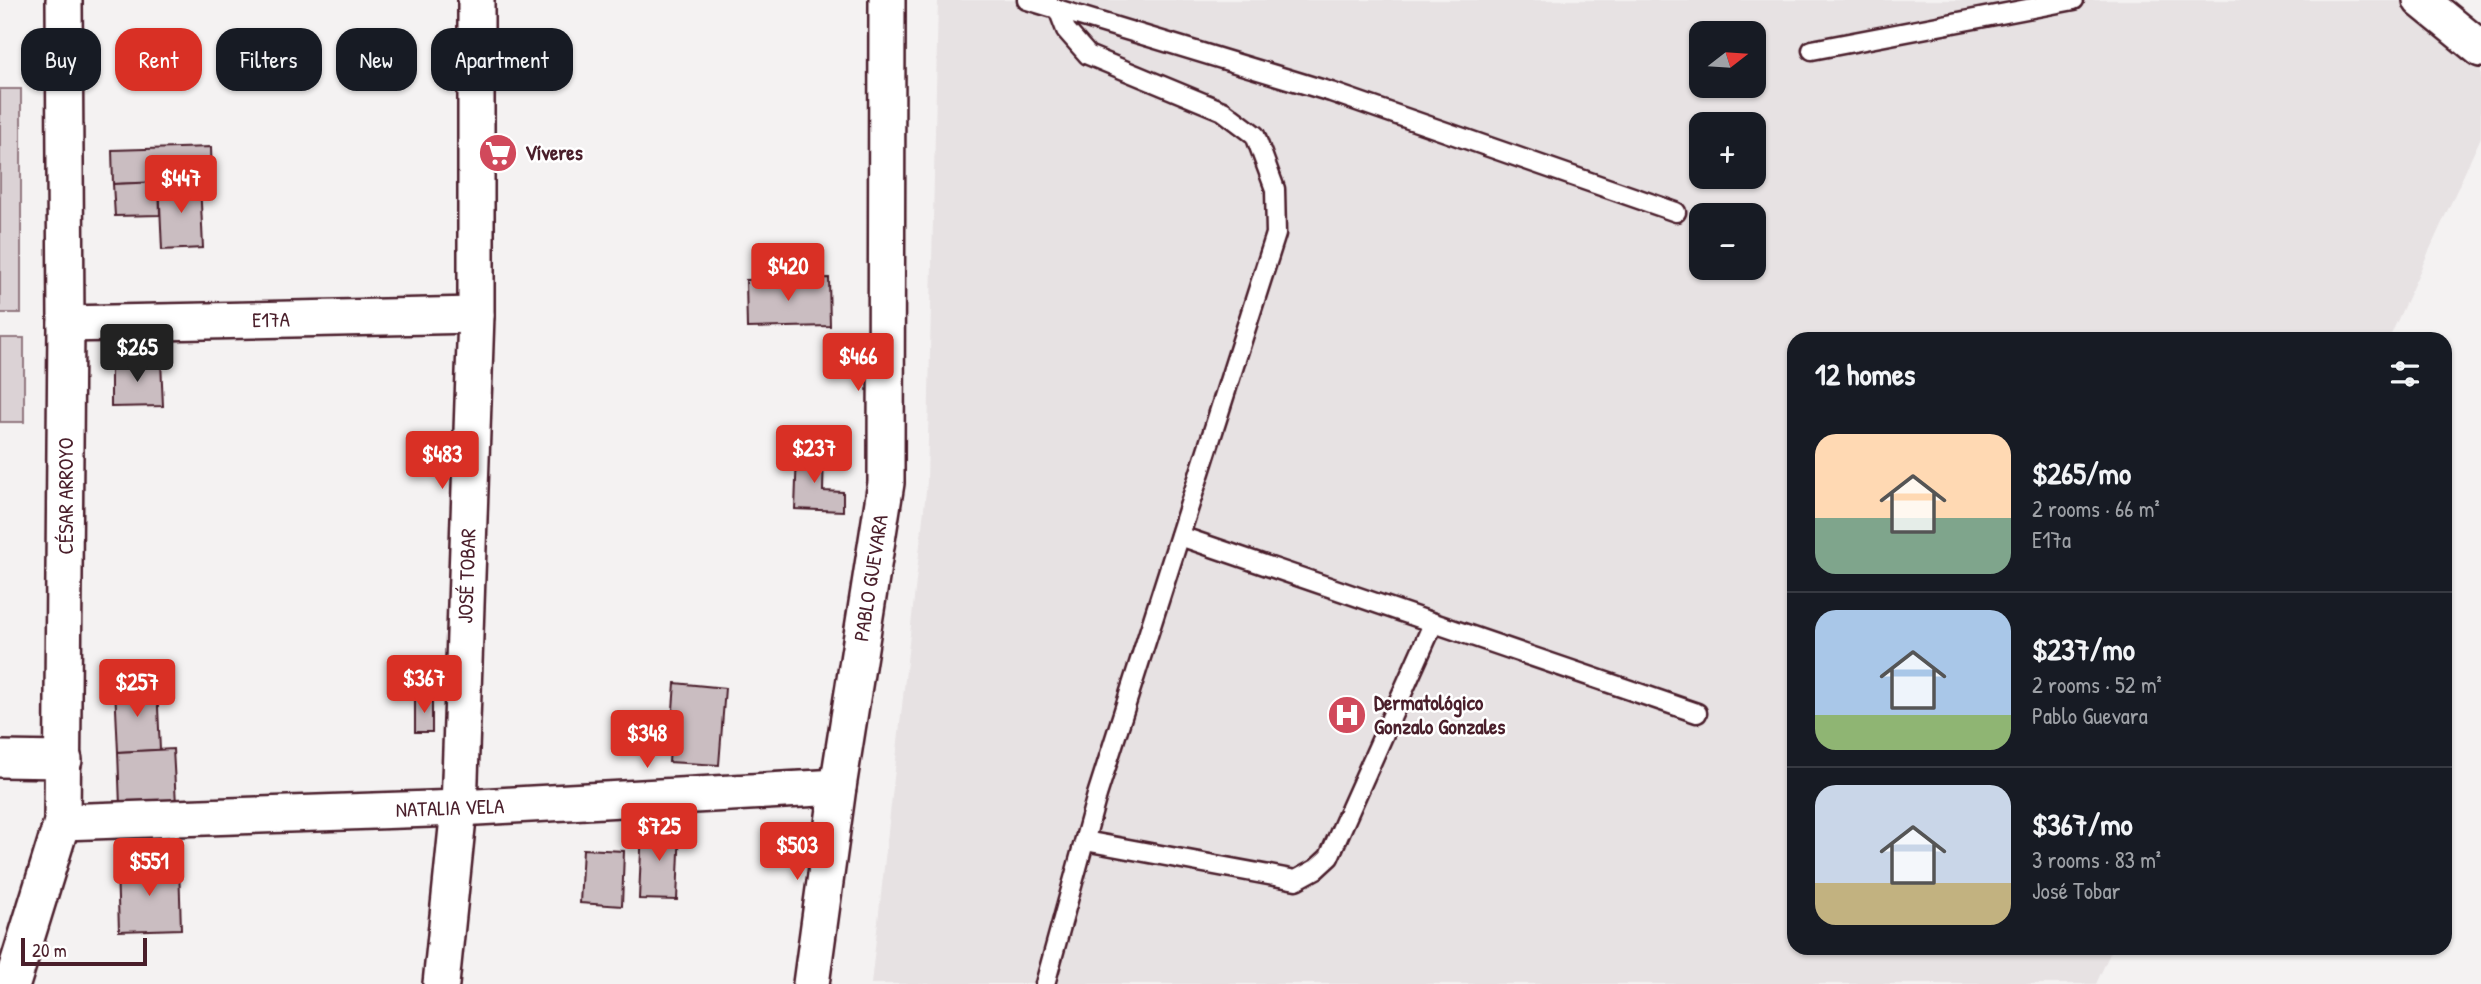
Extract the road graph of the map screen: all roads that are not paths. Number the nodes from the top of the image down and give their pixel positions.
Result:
1 (64, 0) edge
2 (475, 0) edge
3 (887, 0) edge
4 (1027, 0) edge
5 (2074, 0) edge
6 (2421, 0) edge
7 (1058, 9) junction
8 (2481, 49) edge
9 (1812, 50) dead end
10 (1676, 212) dead end
11 (477, 316) junction
12 (66, 324) junction
13 (1180, 536) junction
14 (1433, 624) junction
15 (1697, 713) dead end
16 (0, 759) edge
17 (64, 760) junction
18 (838, 787) junction
19 (459, 808) junction
20 (62, 822) junction
21 (1085, 841) junction
22 (12, 984) edge
23 (441, 984) edge
24 (811, 984) edge
25 (1045, 984) edge

1 - 12 street, CÉSAR ARROYO
2 - 11 street, JOSÉ TOBAR
3 - 18 street, PABLO GUEVARA
4 - 7 lane
5 - 9 lane
6 - 8 street
7 - 10 lane
7 - 13 lane
11 - 12 street, E17A
11 - 19 street, JOSÉ TOBAR
12 - 17 street, CÉSAR ARROYO
13 - 14 lane
13 - 21 lane
14 - 15 lane
14 - 21 lane
16 - 17 street
17 - 20 street, CÉSAR ARROYO
18 - 19 street, NATALIA VELA
18 - 24 street, PABLO GUEVARA
19 - 20 street, NATALIA VELA
19 - 23 street, JOSÉ TOBAR
20 - 22 street, CÉSAR ARROYO
21 - 25 lane

